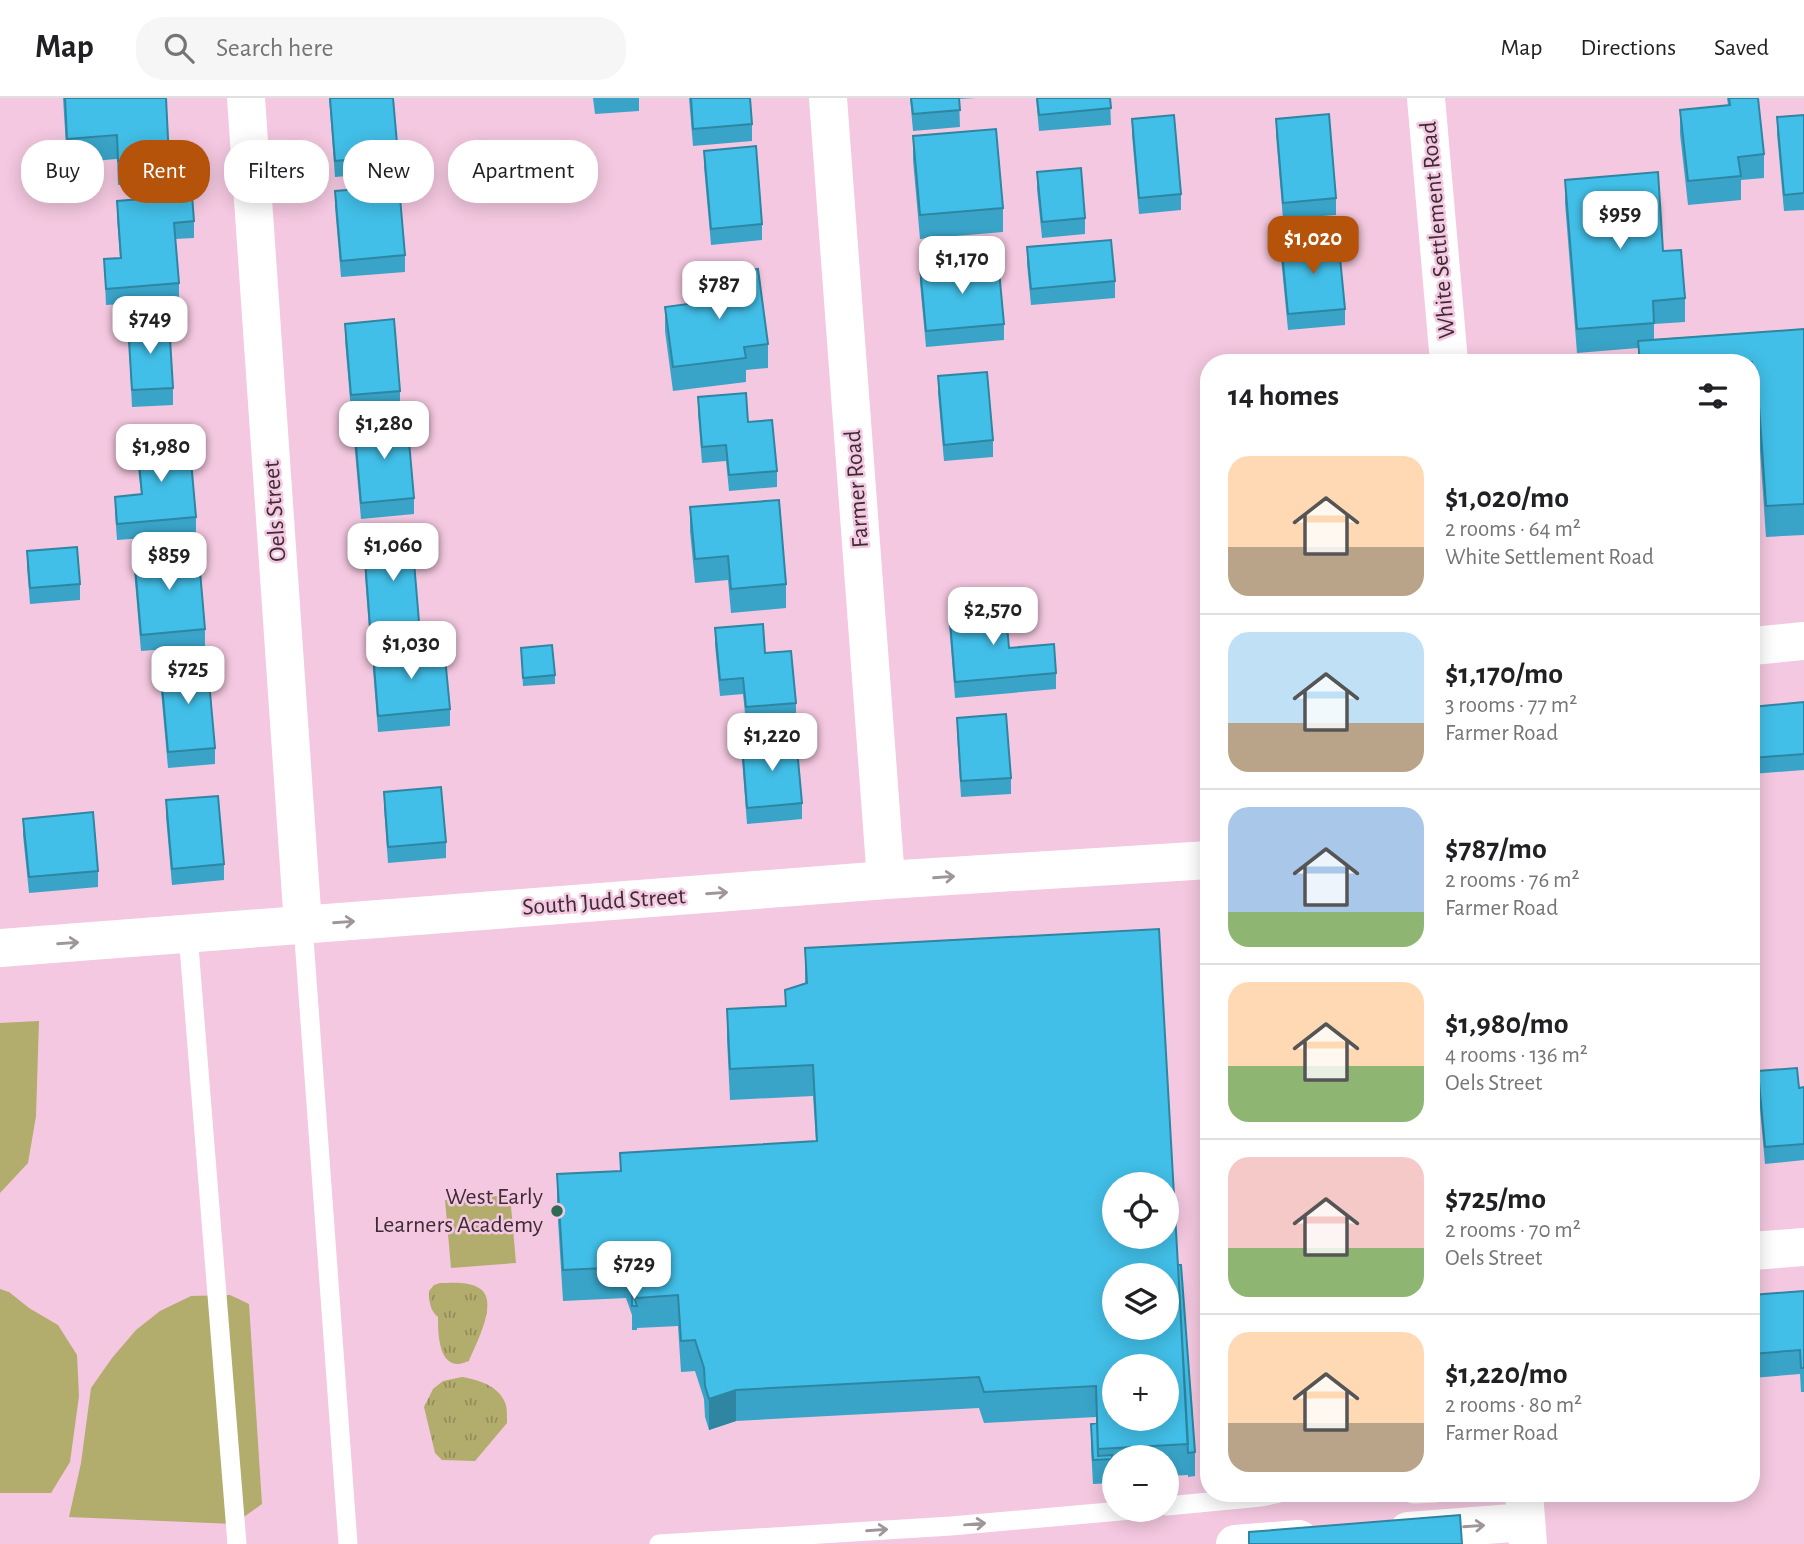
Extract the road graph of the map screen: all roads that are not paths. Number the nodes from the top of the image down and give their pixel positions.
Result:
1 (246, 98) edge
2 (828, 98) edge
3 (1426, 98) edge
4 (1448, 354) edge
5 (1804, 641) edge
6 (1760, 645) edge
7 (1200, 861) edge
8 (887, 880) junction
9 (303, 925) junction
10 (188, 934) junction
11 (0, 948) edge
12 (1804, 1247) edge
13 (1760, 1250) edge
14 (1209, 1502) edge
15 (1179, 1505) edge
16 (1102, 1513) edge
17 (1526, 1519) edge
18 (1371, 1534) edge
19 (1330, 1537) edge
20 (237, 1544) edge
21 (348, 1544) edge
22 (659, 1544) edge
23 (1235, 1544) edge

1 - 9 street, Oels Street
2 - 8 street, Farmer Road
3 - 4 street, White Settlement Road
5 - 6 street
8 -> 7 street, South Judd Street
9 -> 8 street, South Judd Street
9 - 10 street, South Judd Street
9 - 21 lane
11 -> 10 street, South Judd Street
10 - 20 lane
12 - 13 street
14 - 15 lane
22 -> 16 lane
18 -> 17 street
19 - 23 street

